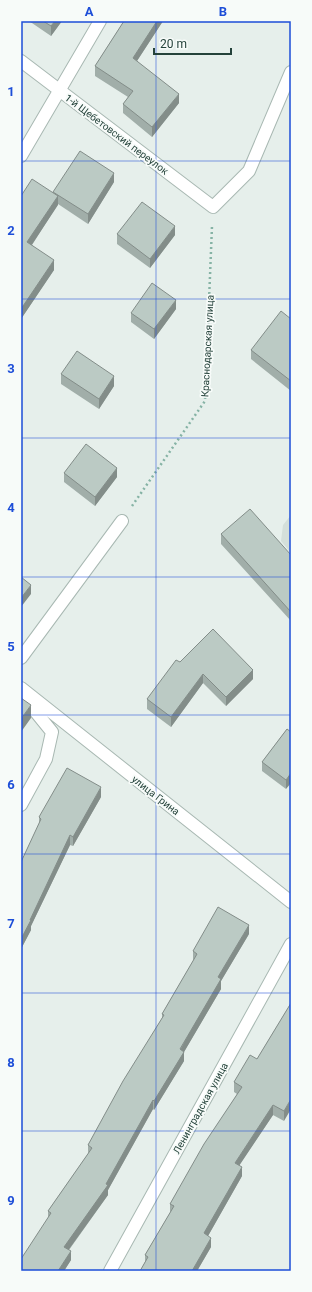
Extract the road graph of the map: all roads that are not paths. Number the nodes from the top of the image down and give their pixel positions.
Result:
1 (100, 21) edge
2 (21, 61) edge
3 (291, 72) edge
4 (60, 90) junction
5 (21, 156) edge
6 (122, 521) road end
7 (21, 658) edge
8 (21, 688) edge
9 (21, 694) edge
10 (21, 805) edge
11 (291, 902) edge
12 (291, 944) edge
13 (110, 1271) edge

1 - 4 street
2 - 4 street, 1-й Щебетовский переулок
3 - 4 street, 1-й Щебетовский переулок
4 - 5 street
6 - 7 street
8 - 11 street, улица Грина
9 - 10 street
12 - 13 street, Ленинградская улица

